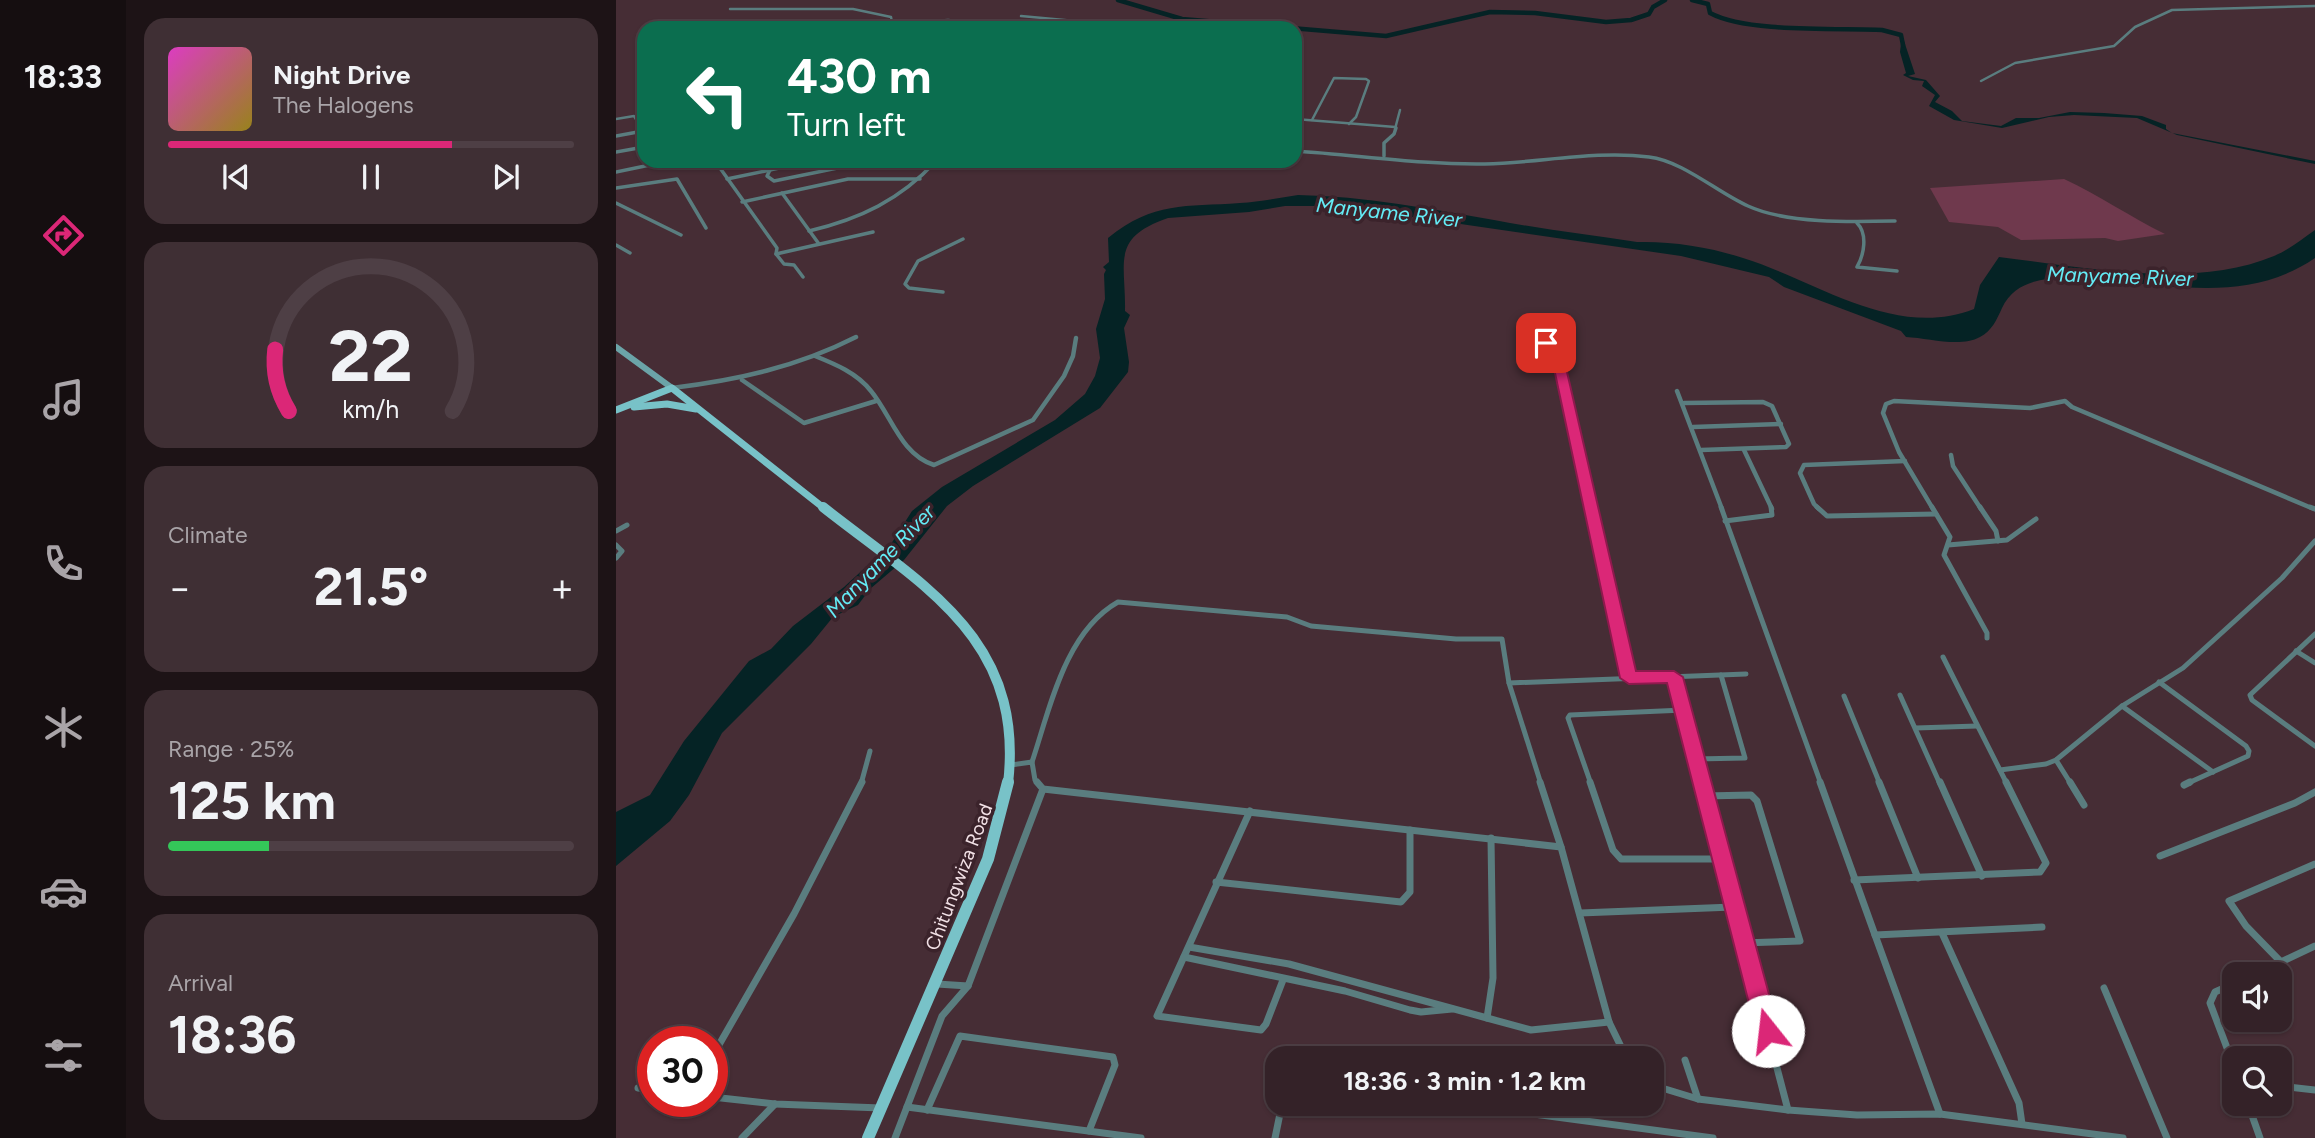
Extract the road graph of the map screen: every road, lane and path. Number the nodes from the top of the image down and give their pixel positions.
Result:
1 (2315, 6) edge
2 (730, 9) dead end
3 (1021, 16) dead end
4 (892, 21) edge
5 (939, 21) edge
6 (958, 21) edge
7 (1079, 21) edge
8 (1981, 81) dead end
9 (1400, 110) dead end
10 (616, 119) edge
11 (1302, 120) edge
12 (1312, 120) junction
13 (637, 121) edge
14 (1349, 124) junction
15 (1395, 127) junction
16 (637, 133) edge
17 (616, 136) edge
18 (637, 148) edge
19 (616, 152) edge
20 (1302, 152) edge
21 (1384, 156) junction
22 (637, 168) edge
23 (719, 168) edge
24 (779, 168) edge
25 (840, 168) edge
26 (930, 168) edge
27 (769, 170) junction
28 (616, 172) edge
29 (727, 179) junction
30 (919, 180) junction
31 (616, 188) edge
32 (782, 194) junction
33 (742, 202) junction
34 (616, 203) edge
35 (1895, 221) dead end
36 (1857, 223) junction
37 (706, 228) dead end
38 (809, 231) junction
39 (873, 232) dead end
40 (681, 235) dead end
41 (963, 239) dead end
42 (819, 244) junction
43 (617, 247) edge
44 (630, 253) dead end
45 (776, 254) junction
46 (1897, 271) dead end
47 (803, 277) dead end
48 (943, 292) dead end
49 (856, 337) dead end
50 (1076, 338) dead end
51 (1546, 343) dead end
52 (618, 350) edge
53 (815, 356) junction
54 (742, 380) junction
55 (671, 388) junction
56 (1677, 391) dead end
57 (876, 401) junction
58 (1684, 403) junction
59 (616, 411) edge
60 (701, 411) junction
61 (1781, 424) junction
62 (1693, 426) junction
63 (1701, 450) junction
64 (1744, 450) junction
65 (1951, 455) dead end
66 (1905, 461) junction
67 (2315, 509) edge
68 (1936, 514) junction
69 (2036, 519) dead end
70 (1726, 521) junction
71 (627, 525) dead end
72 (616, 531) edge
73 (868, 541) joint
74 (1998, 541) junction
75 (2315, 541) edge
76 (616, 545) edge
77 (1948, 545) junction
78 (616, 558) edge
79 (908, 573) joint
80 (2315, 634) edge
81 (1987, 638) dead end
82 (2296, 651) junction
83 (1943, 657) dead end
84 (2315, 663) edge
85 (1746, 674) dead end
86 (1721, 675) junction
87 (1674, 677) junction
88 (1629, 678) junction
89 (1509, 682) junction
90 (2160, 682) junction
91 (1900, 695) dead end
92 (1844, 696) dead end
93 (2122, 706) junction
94 (1684, 710) junction
95 (1977, 726) junction
96 (1916, 728) junction
97 (2315, 746) edge
98 (870, 751) dead end
99 (1695, 759) junction
100 (2056, 760) junction
101 (1032, 762) junction
102 (1011, 765) junction
103 (2000, 770) junction
104 (2213, 772) junction
105 (2184, 785) dead end
106 (1043, 789) junction
107 (2315, 792) edge
108 (1705, 796) junction
109 (2084, 806) dead end
110 (1250, 811) junction
111 (1410, 830) junction
112 (1491, 838) junction
113 (1561, 847) junction
114 (2160, 856) dead end
115 (1723, 859) junction
116 (2315, 864) edge
117 (1982, 876) junction
118 (1918, 878) junction
119 (1854, 880) junction
120 (1216, 882) junction
121 (1733, 907) junction
122 (1580, 913) junction
123 (2042, 927) dead end
124 (1942, 933) junction
125 (1875, 935) junction
126 (1742, 943) junction
127 (2315, 946) edge
128 (1189, 947) junction
129 (1184, 957) junction
130 (2281, 962) joint
131 (1283, 980) junction
132 (936, 984) junction
133 (968, 986) junction
134 (2104, 988) dead end
135 (2222, 989) edge
136 (1456, 1009) junction
137 (1487, 1018) junction
138 (1609, 1022) junction
139 (728, 1029) edge
140 (1621, 1046) edge
141 (2226, 1046) edge
142 (1685, 1060) dead end
143 (2292, 1087) edge
144 (1664, 1089) edge
145 (2315, 1090) edge
146 (728, 1099) edge
147 (1698, 1099) junction
148 (775, 1104) junction
149 (907, 1107) junction
150 (881, 1108) junction
151 (927, 1110) junction
152 (1788, 1110) junction
153 (1940, 1114) junction
154 (1280, 1116) edge
155 (1548, 1116) edge
156 (2252, 1116) edge
157 (2022, 1124) junction
158 (1089, 1131) junction
159 (2106, 1137) edge
160 (742, 1138) edge
161 (868, 1138) edge
162 (895, 1138) edge
163 (1141, 1138) edge
164 (1275, 1138) edge
165 (1713, 1138) edge
166 (2123, 1138) edge
167 (2167, 1138) edge
168 (2260, 1138) edge

1 - 8 street
2 - 4 street
3 - 7 street
5 - 6 street
9 - 15 street
10 - 13 street
11 - 12 street
12 - 14 street
12 - 14 street
14 - 15 street
15 - 21 street
16 - 17 street
18 - 19 street
20 - 21 street
21 - 36 street
22 - 28 street
23 - 29 street
24 - 27 street
25 - 27 street
26 - 30 street
27 - 29 street
29 - 33 street
30 - 32 street
30 - 38 street
31 - 37 street
32 - 33 street
32 - 38 street
33 - 45 street
34 - 40 street
35 - 36 street
36 - 46 street
38 - 42 street
39 - 42 street
41 - 48 street
42 - 45 street
43 - 44 street
45 - 47 street
49 - 53 street
50 - 57 street
51 - 88 street
52 - 55 main road
53 - 54 street
53 - 57 street
54 - 55 street
54 - 57 street
55 - 59 main road
55 - 60 main road, Chitungwiza Road
56 - 58 street
58 - 61 street
58 - 62 street
59 - 60 main road
60 - 73 main road, Chitungwiza Road
61 - 62 street
61 - 64 street
62 - 63 street
63 - 64 street
63 - 70 street
64 - 70 street
65 - 74 street
66 - 67 street
66 - 68 street
66 - 68 street
68 - 77 street
69 - 74 street
70 - 119 street
71 - 72 street
73 - 79 main road, Chitungwiza Road
74 - 77 street
75 - 90 street
76 - 78 street
77 - 81 street
79 - 102 main road, Chitungwiza Road
80 - 82 street
82 - 84 street
82 - 97 street
83 - 95 street
85 - 86 street
86 - 87 street
86 - 99 street
87 - 88 street
87 - 94 street
88 - 89 street
89 - 101 street
89 - 113 street
90 - 93 street
90 - 104 street
91 - 96 street
92 - 118 street
93 - 100 street
93 - 104 street
94 - 99 street
94 - 115 street
95 - 96 street
95 - 103 street
96 - 117 street
98 - 139 street
99 - 108 street
100 - 103 street
100 - 109 street
101 - 102 street
101 - 106 street
102 - 132 main road, Chitungwiza Road
103 - 117 street
104 - 105 street
106 - 110 street
106 - 133 street
107 - 114 street
108 - 115 street
108 - 126 street
110 - 111 street
110 - 120 street
111 - 112 street
111 - 120 street
112 - 113 street
112 - 137 street
113 - 122 street
115 - 121 street
116 - 130 street
117 - 118 street
118 - 119 street
119 - 125 street
120 - 128 street
121 - 122 street
121 - 126 street
122 - 138 street
123 - 124 street
124 - 125 street
124 - 157 street
125 - 153 street
126 - 152 street
127 - 130 street
128 - 129 street
128 - 136 street
129 - 131 street
129 - 131 street
131 - 136 street
132 - 133 street
132 - 150 main road, Chitungwiza Road
133 - 149 street
134 - 167 street
135 - 141 street
136 - 137 street
137 - 138 street
138 - 140 street
142 - 147 street
143 - 145 street
144 - 147 street
146 - 148 street
147 - 152 street
148 - 150 street
148 - 160 street
149 - 151 street
149 - 162 street
150 - 161 main road, Chitungwiza Road
151 - 158 street
151 - 158 street
152 - 153 street
153 - 157 street
154 - 164 street
155 - 165 street
156 - 168 street
157 - 159 street
158 - 163 street
159 - 166 street

